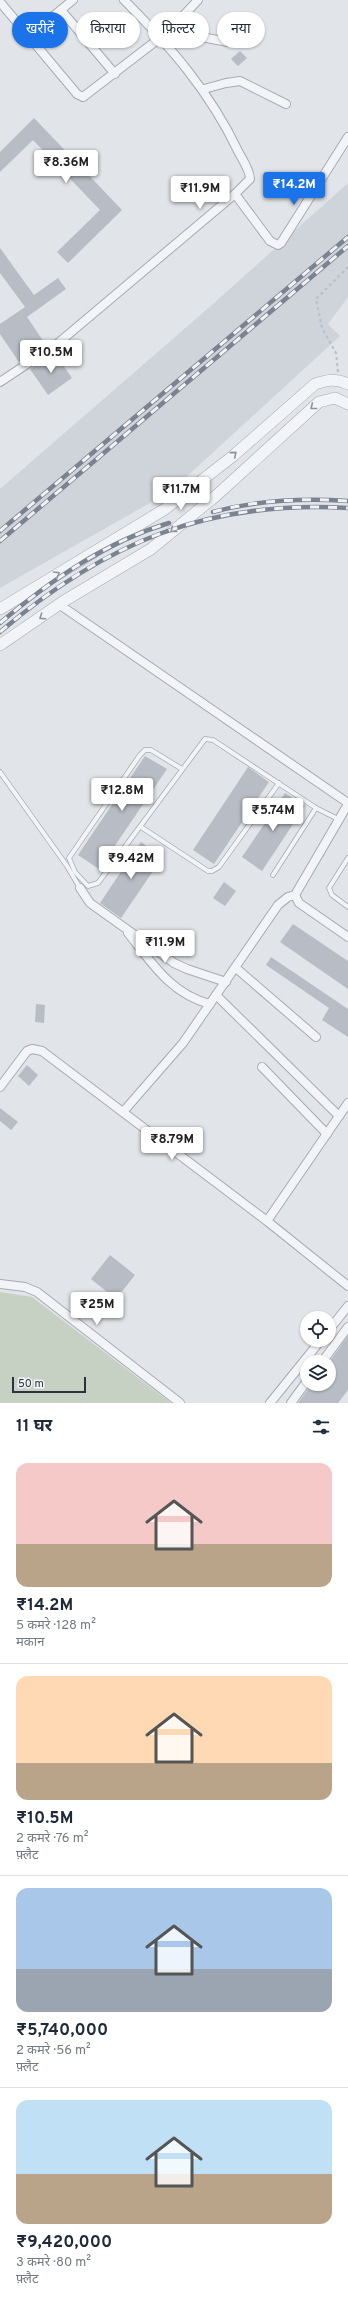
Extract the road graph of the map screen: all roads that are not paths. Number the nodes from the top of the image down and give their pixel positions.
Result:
1 (73, 0) edge
2 (124, 0) edge
3 (198, 0) edge
4 (0, 2) edge
5 (61, 10) junction
6 (59, 12) edge
7 (187, 12) edge
8 (12, 16) edge
9 (148, 24) edge
10 (148, 47) edge
11 (39, 48) edge
12 (170, 48) edge
13 (115, 74) junction
14 (204, 89) junction
15 (286, 104) dead end
16 (348, 136) edge
17 (235, 194) junction
18 (0, 382) edge
19 (343, 382) edge
20 (335, 398) junction
21 (348, 404) edge
22 (60, 605) junction
23 (0, 609) edge
24 (0, 645) edge
25 (182, 769) junction
26 (0, 772) edge
27 (279, 783) junction
28 (348, 804) edge
29 (316, 808) junction
30 (338, 820) junction
31 (141, 827) junction
32 (348, 858) edge
33 (272, 875) dead end
34 (80, 888) joint
35 (295, 895) junction
36 (348, 907) edge
37 (122, 925) junction
38 (348, 937) edge
39 (236, 968) junction
40 (226, 982) junction
41 (216, 995) junction
42 (210, 1004) junction
43 (316, 1037) dead end
44 (262, 1067) dead end
45 (0, 1087) edge
46 (348, 1103) edge
47 (123, 1112) junction
48 (339, 1116) junction
49 (327, 1134) junction
50 (267, 1221) junction
51 (0, 1284) edge
52 (348, 1286) edge
53 (348, 1306) edge
54 (336, 1321) edge
55 (348, 1327) edge
56 (316, 1347) edge
57 (327, 1355) edge
58 (300, 1391) edge
59 (275, 1401) edge
60 (180, 1403) edge
61 (291, 1403) edge

1 - 5 street
2 - 9 street
3 - 7 street
4 - 8 street
5 - 6 street
5 - 13 street
10 - 13 street
11 - 13 street
12 - 14 street
14 - 15 street
14 - 17 street
16 - 17 street
17 - 18 street
19 - 20 street
23 -> 19 street
20 - 21 street
20 -> 22 street
22 -> 24 street
22 - 28 street
25 - 27 lane
25 - 31 lane
25 - 31 lane
26 - 34 lane
27 - 29 lane
27 - 31 lane
28 - 30 street
29 - 30 lane
29 - 33 lane
30 - 35 street
32 - 36 lane
34 - 37 street
35 - 38 street
35 - 39 street
37 - 40 street
37 - 42 street
39 - 40 street
39 - 43 street
40 - 41 street
41 - 42 street
41 - 48 street
42 - 47 street
44 - 49 street
45 - 47 street
46 - 48 street
47 - 50 street
48 - 49 street
49 - 50 street
50 - 52 street
51 - 60 street
53 - 54 street
55 - 57 street
56 - 59 street
58 - 61 street

